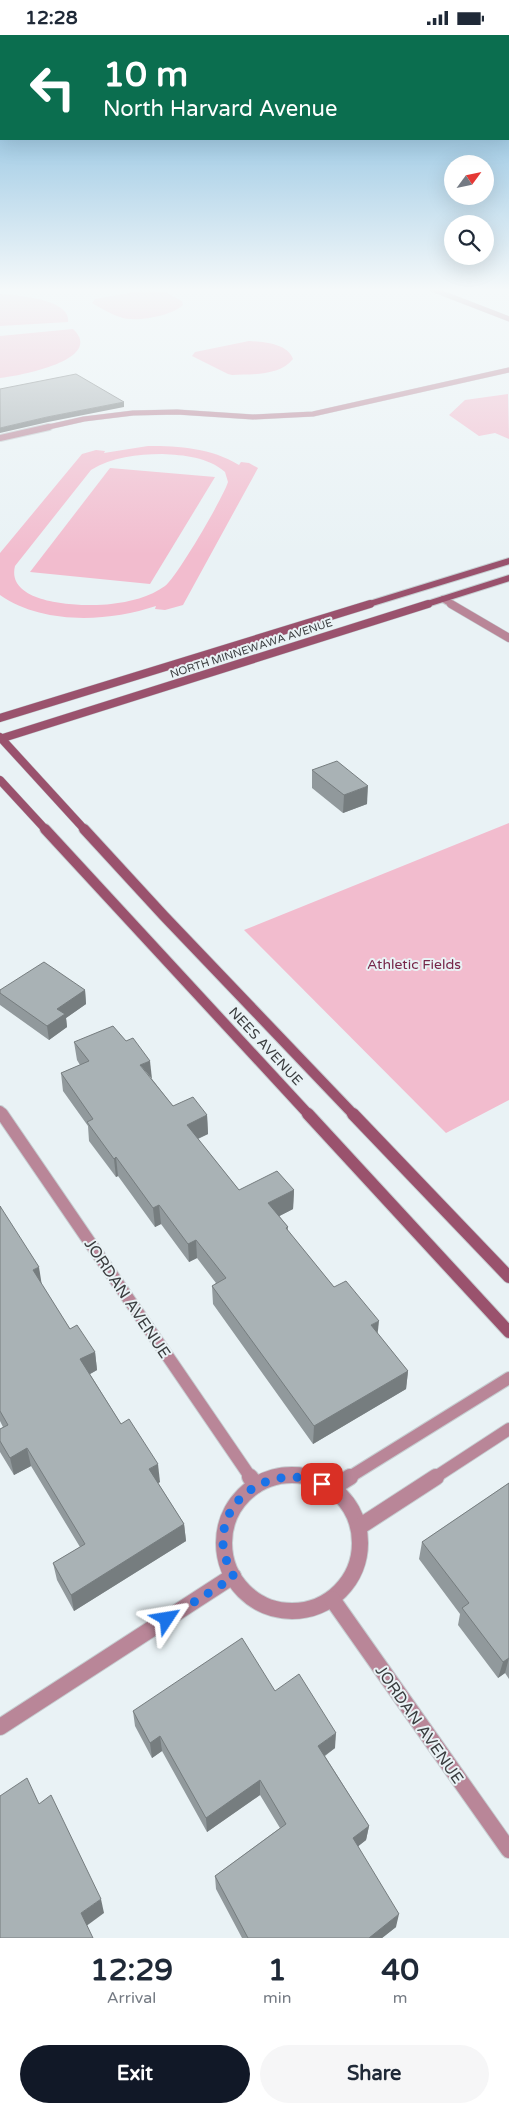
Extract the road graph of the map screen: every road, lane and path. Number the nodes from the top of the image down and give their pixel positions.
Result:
1 (479, 377) edge
2 (0, 437) edge
3 (509, 561) edge
4 (509, 578) edge
5 (434, 593) junction
6 (509, 638) edge
7 (0, 718) edge
8 (0, 738) edge
9 (0, 780) edge
10 (0, 1111) edge
11 (509, 1277) edge
12 (509, 1332) edge
13 (509, 1378) edge
14 (509, 1429) edge
15 (256, 1485) junction
16 (332, 1488) junction
17 (359, 1527) junction
18 (234, 1577) junction
19 (332, 1599) junction
20 (0, 1727) edge
21 (509, 1850) edge

1 - 2 street
3 - 5 main road, NORTH MINNEWAWA AVENUE
4 - 5 main road, NORTH MINNEWAWA AVENUE
5 - 6 street
5 - 7 main road, NORTH MINNEWAWA AVENUE
5 - 8 main road, NORTH MINNEWAWA AVENUE
8 - 11 main road, NEES AVENUE
9 - 12 main road, NEES AVENUE
10 - 15 street, JORDAN AVENUE
13 - 16 street
14 - 17 street
15 - 16 street
15 - 18 street
16 - 17 street
17 - 19 street
18 - 19 street
18 - 20 street
19 - 21 street, JORDAN AVENUE

